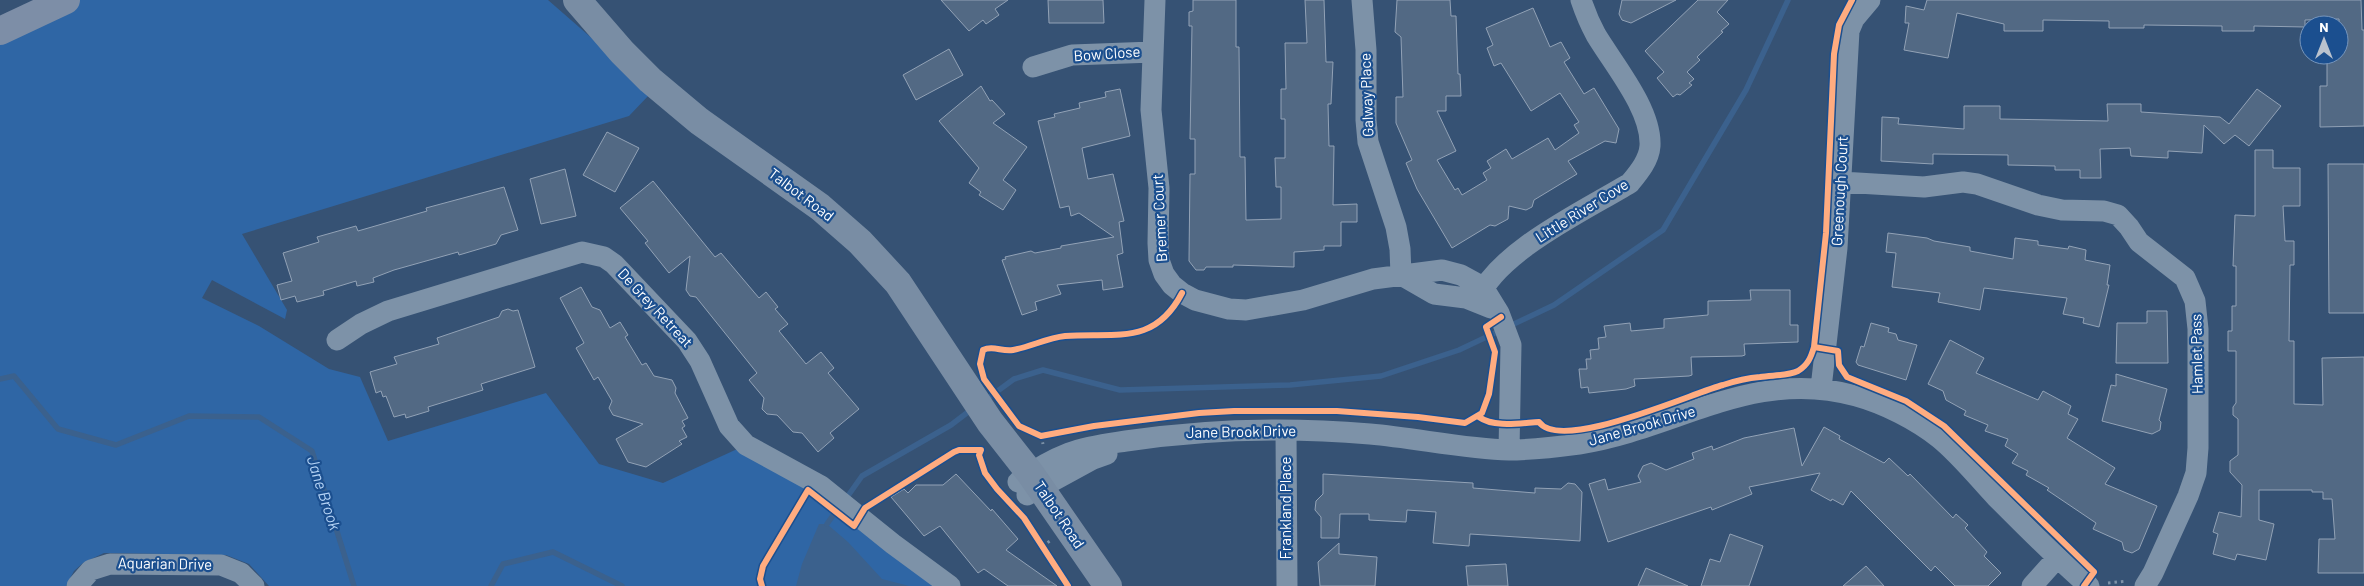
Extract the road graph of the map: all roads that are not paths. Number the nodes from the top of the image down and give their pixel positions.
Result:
1 (66, 0) edge
2 (577, 0) edge
3 (1155, 0) edge
4 (1362, 0) edge
5 (1580, 0) edge
6 (1870, 0) edge
7 (0, 31) edge
8 (1153, 52) junction
9 (1033, 67) dead end
10 (1841, 182) junction
11 (1401, 275) junction
12 (1480, 294) junction
13 (337, 340) dead end
14 (1821, 388) junction
15 (1286, 431) junction
16 (1509, 450) junction
17 (1029, 484) junction
18 (2057, 558) junction
19 (77, 586) edge
20 (254, 586) edge
21 (950, 586) edge
22 (1088, 586) edge
23 (1108, 586) edge
24 (1286, 586) edge
25 (2032, 586) edge
26 (2088, 586) edge
27 (2145, 586) edge

1 - 7 main road
2 - 17 main road, Talbot Road
3 - 8 street, Bremer Court
4 - 11 street, Galway Place
5 - 12 street, Little River Cove
6 - 10 street, Greenough Court
8 - 9 street, Bow Close
8 - 11 street, Bremer Court
10 - 14 street, Greenough Court
10 - 27 street, Hamlet Pass
11 - 12 street, Bremer Court
12 - 16 street, Bremer Court
13 - 21 street, De Grey Retreat
14 - 16 street, Jane Brook Drive
14 - 18 street, Jane Brook Drive
15 - 16 street, Jane Brook Drive
15 - 17 street, Jane Brook Drive
15 - 24 street, Frankland Place
17 - 22 main road, Talbot Road
17 - 23 main road, Talbot Road
18 - 25 street
18 - 26 street, Jane Brook Drive
19 - 20 street, Aquarian Drive

